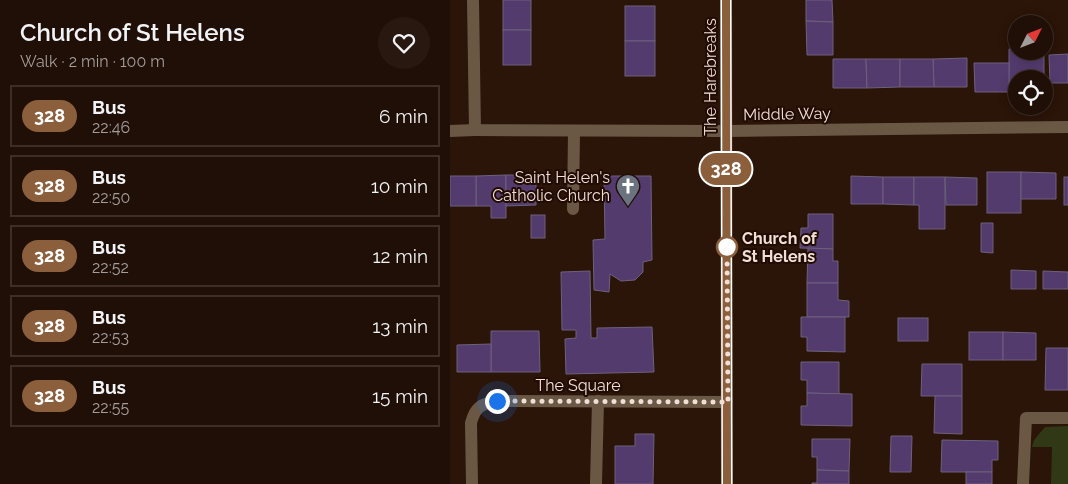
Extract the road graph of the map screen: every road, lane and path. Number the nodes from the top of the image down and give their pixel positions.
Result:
1 (473, 0) edge
2 (726, 0) edge
3 (1068, 127) edge
4 (475, 130) junction
5 (450, 131) edge
6 (574, 131) junction
7 (726, 131) junction
8 (573, 209) dead end
9 (598, 401) junction
10 (728, 402) junction
11 (1068, 418) edge
12 (472, 484) edge
13 (596, 484) edge
14 (727, 484) edge
15 (1023, 484) edge

1 - 4 street
2 - 7 street, The Harebreaks
3 - 7 street, Middle Way
4 - 5 street, Middle Way
4 - 6 street, Middle Way
6 - 7 street, Middle Way
6 - 8 street
7 - 10 street, The Harebreaks
9 - 10 street, The Square
9 - 12 street, The Square
9 - 13 street
10 - 14 street, The Harebreaks
11 - 15 street

